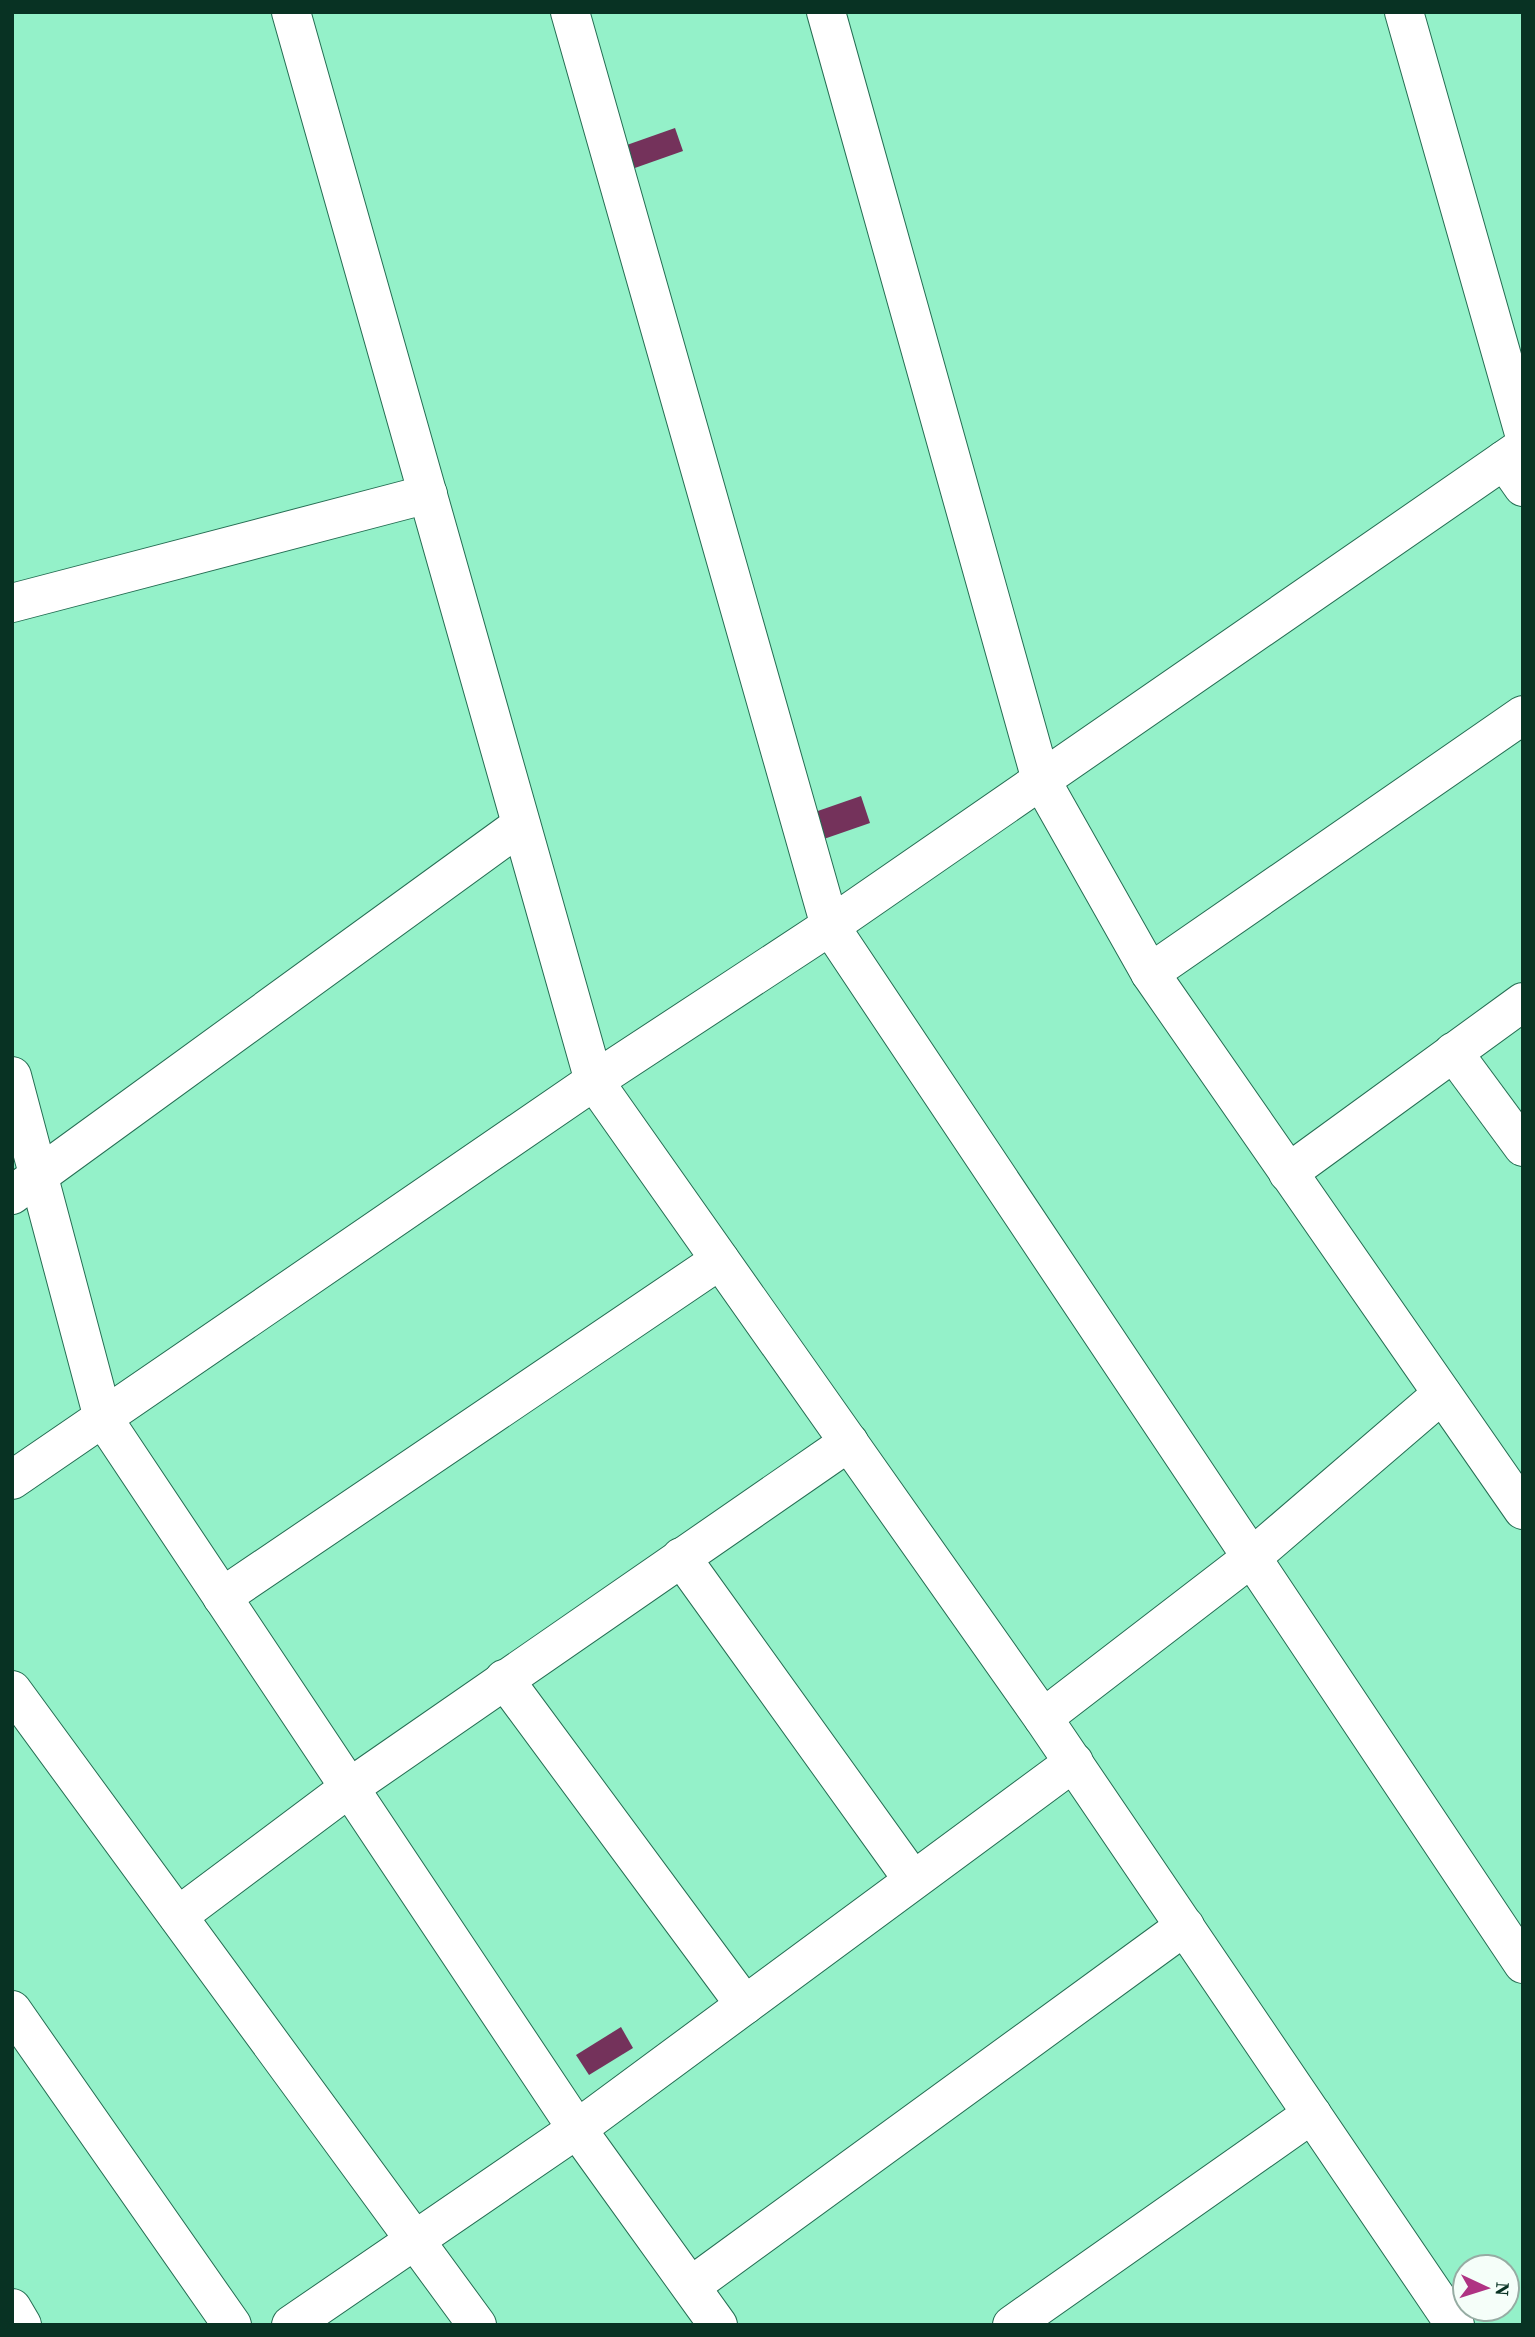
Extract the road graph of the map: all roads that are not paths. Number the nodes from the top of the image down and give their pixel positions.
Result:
1 (291, 12) edge
2 (570, 12) edge
3 (826, 12) edge
4 (1404, 12) edge
5 (1518, 456) edge
6 (428, 494) junction
7 (12, 603) edge
8 (1523, 715) edge
9 (1041, 780) junction
10 (521, 825) junction
11 (830, 926) junction
12 (1150, 974) junction
13 (1523, 1002) edge
14 (1454, 1052) junction
15 (12, 1076) edge
16 (594, 1082) junction
17 (1523, 1147) edge
18 (1288, 1172) junction
19 (26, 1186) edge
20 (720, 1261) junction
21 (1442, 1394) junction
22 (103, 1418) junction
23 (849, 1442) junction
24 (12, 1480) edge
25 (1517, 1490) edge
26 (681, 1557) junction
27 (1251, 1558) junction
28 (222, 1597) junction
29 (504, 1679) junction
30 (12, 1690) edge
31 (1043, 1718) junction
32 (1074, 1762) junction
33 (349, 1788) junction
34 (913, 1880) junction
35 (178, 1916) junction
36 (1185, 1926) junction
37 (1523, 1964) edge
38 (745, 2005) junction
39 (12, 2010) edge
40 (1312, 2114) junction
41 (577, 2129) junction
42 (414, 2239) junction
43 (691, 2286) junction
44 (12, 2308) edge
45 (22, 2325) edge
46 (232, 2325) edge
47 (291, 2325) edge
48 (477, 2325) edge
49 (718, 2325) edge
50 (1012, 2325) edge
51 (1455, 2325) edge

1 - 6 street
2 - 11 street
3 - 9 street
4 - 5 street
5 - 9 street
6 - 7 street
6 - 10 street
8 - 12 street
9 - 11 street
9 - 12 street
10 - 16 street
10 - 19 street
11 - 16 street
11 - 27 street
12 - 18 street
13 - 14 street
14 - 17 street
14 - 18 street
15 - 19 street
16 - 20 street
16 - 22 street
18 - 21 street
19 - 22 street
20 - 23 street
20 - 28 street
21 - 25 street
21 - 27 street
22 - 24 street
22 - 28 street
23 - 26 street
23 - 31 street
26 - 29 street
26 - 34 street
27 - 31 street
27 - 37 street
28 - 33 street
29 - 33 street
29 - 38 street
30 - 35 street
31 - 32 street
32 - 34 street
32 - 36 street
33 - 35 street
33 - 41 street
34 - 38 street
35 - 42 street
36 - 40 street
36 - 43 street
38 - 41 street
39 - 46 street
40 - 50 street
40 - 51 street
41 - 42 street
41 - 43 street
42 - 47 street
42 - 48 street
43 - 49 street
44 - 45 street

